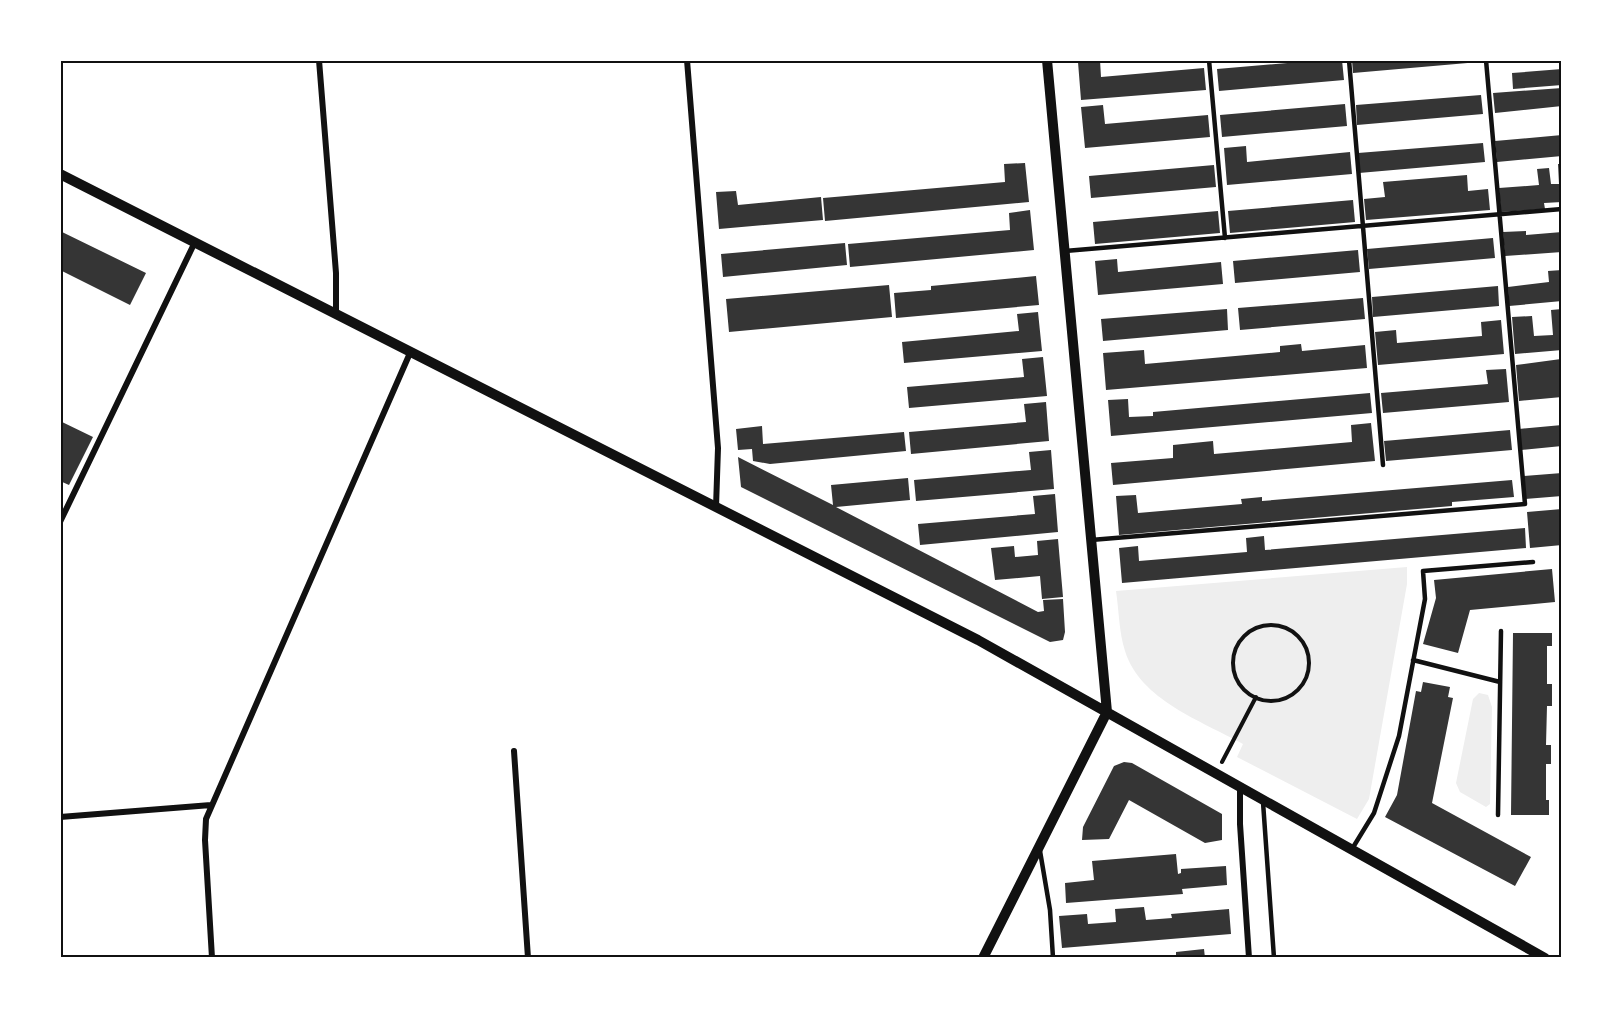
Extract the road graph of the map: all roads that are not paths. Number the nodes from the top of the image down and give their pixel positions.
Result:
1 (319, 60) edge
2 (687, 60) edge
3 (1047, 60) edge
4 (1209, 60) edge
5 (1349, 60) edge
6 (1486, 60) edge
7 (60, 174) edge
8 (1562, 209) edge
9 (1499, 214) junction
10 (1363, 226) junction
11 (1225, 238) junction
12 (194, 244) junction
13 (1065, 252) junction
14 (336, 316) junction
15 (410, 353) junction
16 (1383, 465) dead end
17 (717, 508) junction
18 (60, 522) edge
19 (1091, 540) junction
20 (1533, 562) dead end
21 (1501, 631) dead end
22 (1413, 660) junction
23 (1500, 682) junction
24 (1107, 712) junction
25 (514, 751) dead end
26 (1240, 786) junction
27 (1263, 799) junction
28 (211, 805) junction
29 (1498, 815) dead end
30 (60, 817) edge
31 (1040, 846) junction
32 (1352, 849) junction
33 (212, 958) edge
34 (528, 958) edge
35 (983, 958) edge
36 (1053, 958) edge
37 (1249, 958) edge
38 (1274, 958) edge
39 (1545, 958) edge

1 - 14 street
2 - 17 street
3 - 13 street
4 - 11 lane
5 - 10 lane
6 - 9 lane
7 - 12 street
8 - 9 lane
9 - 10 lane
9 - 19 lane
10 - 11 lane
10 - 16 lane
11 - 13 lane
12 - 14 street
12 - 18 street
13 - 19 street
14 - 15 street
15 - 17 street
15 - 28 street
17 - 24 street
19 - 24 street
20 - 22 lane
21 - 23 lane
22 - 23 lane
22 - 32 lane
23 - 29 lane
24 - 26 street
24 - 31 street
25 - 34 street
26 - 27 street
26 - 37 street
27 - 32 street
27 - 38 lane
28 - 30 street
28 - 33 street
31 - 35 street
31 - 36 lane
32 - 39 street

